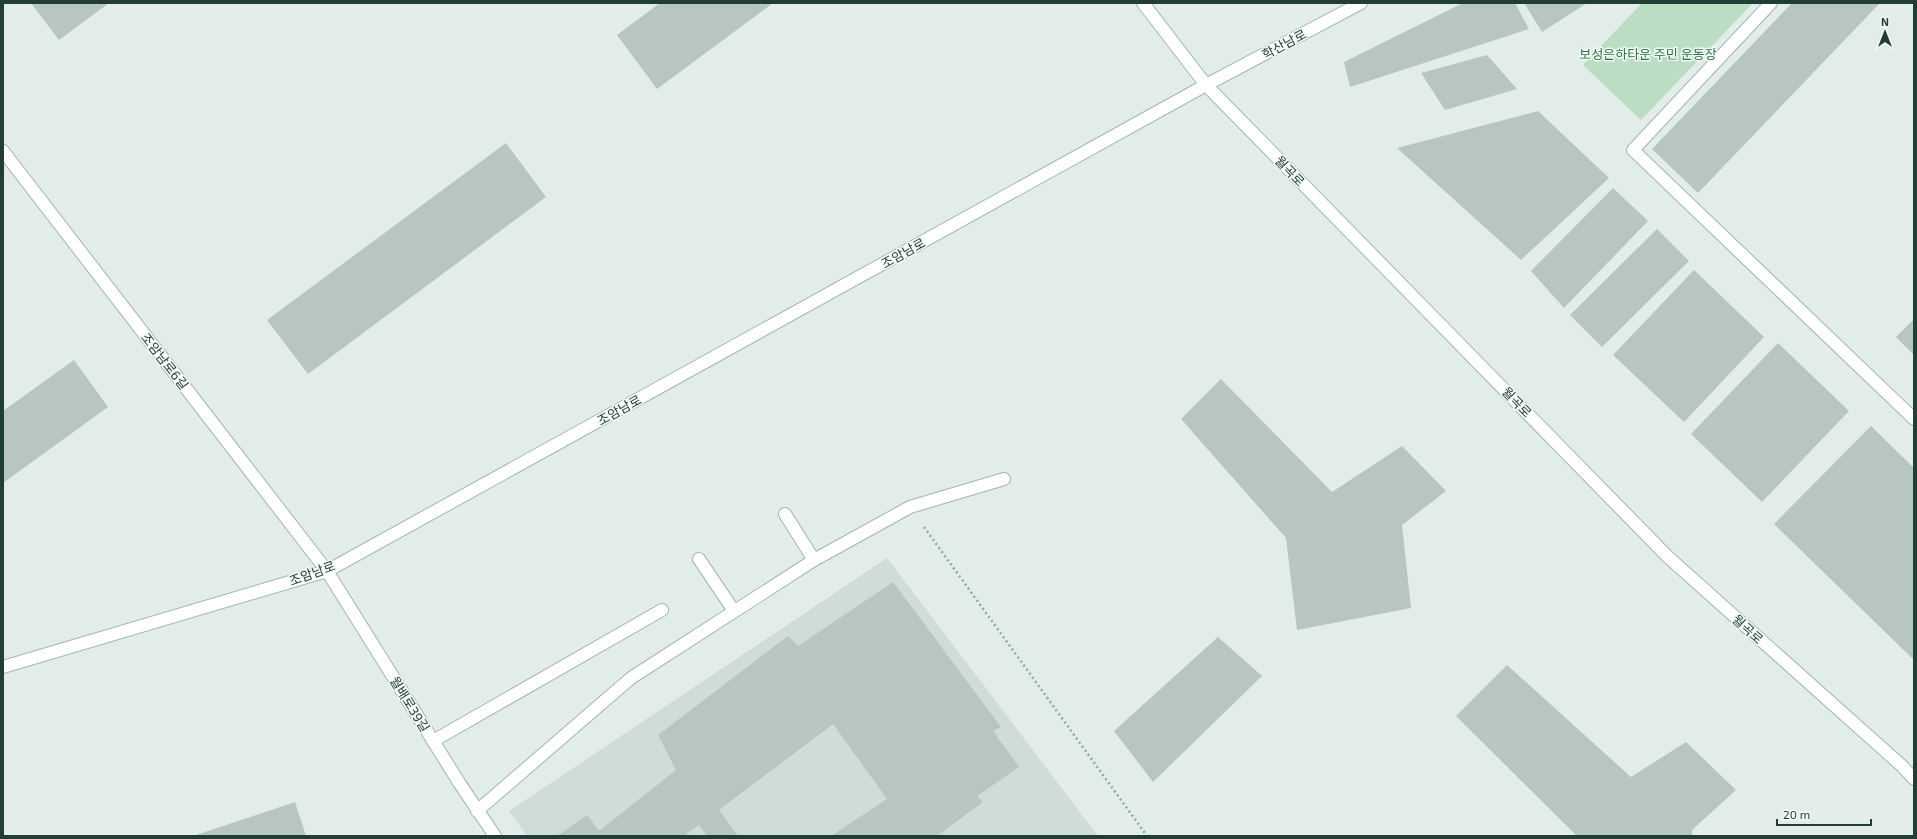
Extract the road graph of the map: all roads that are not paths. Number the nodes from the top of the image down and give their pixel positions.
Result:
1 (1143, 3) edge
2 (1361, 3) edge
3 (1771, 3) edge
4 (1206, 85) junction
5 (3, 151) edge
6 (1914, 419) edge
7 (1004, 479) dead end
8 (786, 514) dead end
9 (699, 559) dead end
10 (814, 560) junction
11 (327, 571) junction
12 (662, 610) dead end
13 (734, 611) junction
14 (3, 667) edge
15 (433, 741) junction
16 (1914, 778) edge
17 (478, 811) junction
18 (496, 836) edge

1 - 4 main road, 월곡로
2 - 4 main road, 학산남로
3 - 6 main road
4 - 11 main road, 조암남로
4 - 16 main road, 월곡로
5 - 11 main road, 조암남로6길
7 - 10 main road
8 - 10 main road
9 - 13 main road
10 - 13 main road
11 - 14 main road, 조암남로
11 - 15 main road, 월배로39길
12 - 15 main road
13 - 17 main road
15 - 17 main road, 월배로39길
17 - 18 main road, 월배로39길

